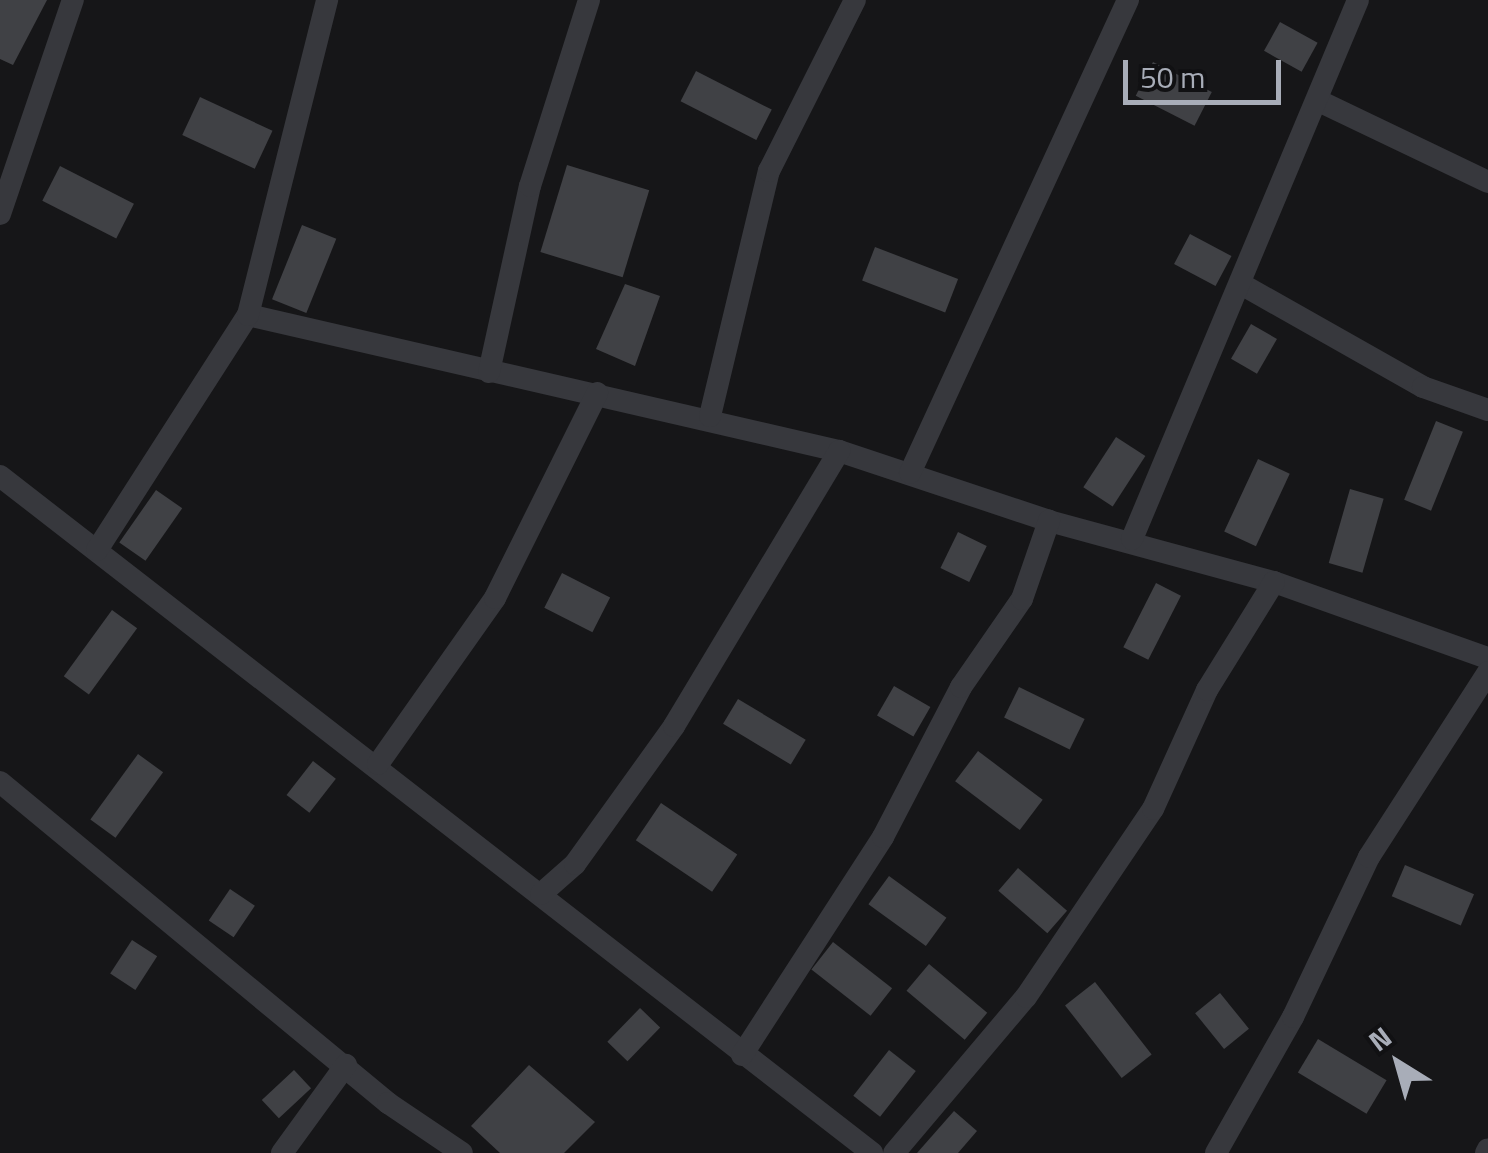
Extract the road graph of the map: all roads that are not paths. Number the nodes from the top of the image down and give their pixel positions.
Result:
1 (73, 0) edge
2 (327, 0) edge
3 (589, 0) edge
4 (855, 0) edge
5 (1128, 0) edge
6 (1358, 0) edge
7 (1322, 102) junction
8 (1488, 182) edge
9 (0, 214) edge
10 (1241, 284) junction
11 (248, 315) junction
12 (489, 372) junction
13 (597, 393) junction
14 (1488, 410) edge
15 (710, 416) junction
16 (839, 451) junction
17 (910, 473) junction
18 (0, 476) edge
19 (1050, 521) junction
20 (1132, 539) junction
21 (97, 550) junction
22 (1274, 582) junction
23 (1488, 658) edge
24 (1488, 672) edge
25 (378, 764) junction
26 (4, 794) edge
27 (541, 894) junction
28 (742, 1055) junction
29 (346, 1065) junction
30 (282, 1153) edge
31 (462, 1153) edge
32 (872, 1153) edge
33 (894, 1153) edge
34 (1216, 1153) edge

1 - 9 street
2 - 11 street
3 - 12 street
4 - 15 street
5 - 17 street
6 - 7 street
7 - 8 street
7 - 10 street
10 - 14 street
10 - 20 street
11 - 12 street
11 - 21 street
12 - 13 street
13 - 15 street
13 - 25 street
15 - 16 street
16 - 17 street
16 - 27 street
17 - 19 street
18 - 21 street
19 - 20 street
19 - 28 street
20 - 22 street
21 - 25 street
22 - 23 street
22 - 33 street
24 - 34 street
25 - 27 street
26 - 29 street
27 - 28 street
28 - 32 street
29 - 30 street
29 - 31 street

